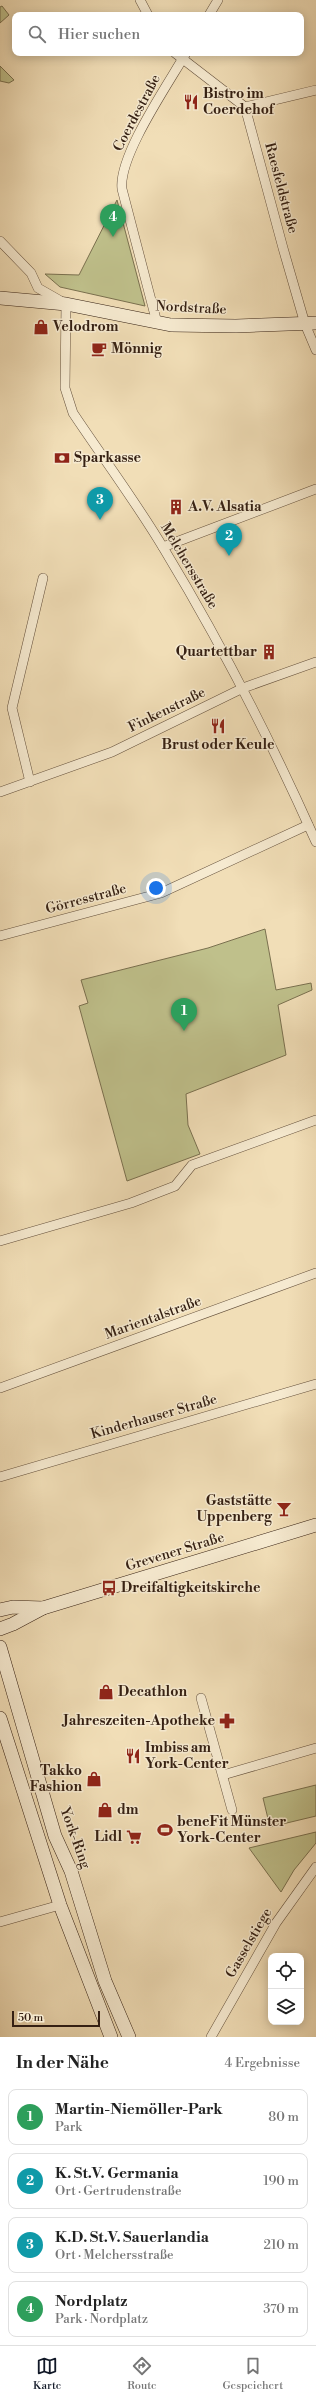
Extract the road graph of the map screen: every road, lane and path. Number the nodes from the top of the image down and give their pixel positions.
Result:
1 (140, 0) edge
2 (218, 0) edge
3 (146, 12) edge
4 (210, 12) edge
5 (184, 56) edge
6 (316, 90) edge
7 (245, 107) junction
8 (0, 241) edge
9 (0, 298) edge
10 (66, 304) junction
11 (157, 323) junction
12 (310, 323) edge
13 (316, 350) edge
14 (316, 489) edge
15 (163, 547) junction
16 (44, 578) dead end
17 (316, 662) edge
18 (243, 688) junction
19 (30, 782) junction
20 (0, 792) edge
21 (308, 826) junction
22 (316, 841) edge
23 (0, 936) edge
24 (316, 1120) edge
25 (0, 1241) edge
26 (316, 1273) edge
27 (316, 1384) edge
28 (0, 1388) edge
29 (0, 1477) edge
30 (316, 1525) edge
31 (43, 1608) junction
32 (0, 1610) edge
33 (0, 1629) edge
34 (0, 1647) edge
35 (201, 1698) dead end
36 (0, 1718) edge
37 (316, 1748) edge
38 (223, 1775) junction
39 (232, 1810) dead end
40 (316, 1866) edge
41 (60, 1905) junction
42 (0, 1922) edge
43 (111, 2037) edge
44 (129, 2037) edge
45 (211, 2037) edge

1 - 3 street
2 - 4 street
5 - 7 street
5 - 11 street, Coerdestraße
6 - 7 street
7 - 12 street, Raesfeldstraße
8 - 10 street
9 - 10 main road, Nordstraße
10 - 11 main road, Nordstraße
10 - 15 street, Melchersstraße
11 - 12 main road, Nordstraße
12 - 13 street, Raesfeldstraße
14 - 15 street
15 - 18 street, Melchersstraße
16 - 19 street
17 - 18 street, Finkenstraße
18 - 19 street, Finkenstraße
18 - 21 street, Melchersstraße
19 - 20 street, Finkenstraße
21 - 22 street, Melchersstraße
21 - 23 street, Görresstraße
24 - 25 street
26 - 28 street, Marientalstraße
27 - 29 street, Kinderhauser Straße
30 - 31 main road, Grevener Straße
31 - 32 main road, Grevener Straße
31 - 33 main road, Grevener Straße
34 - 44 main road, York-Ring
35 - 38 street
36 - 41 main road
37 - 38 street
38 - 39 street
40 - 45 street, Gasselstiege
41 - 42 street
41 - 43 main road

